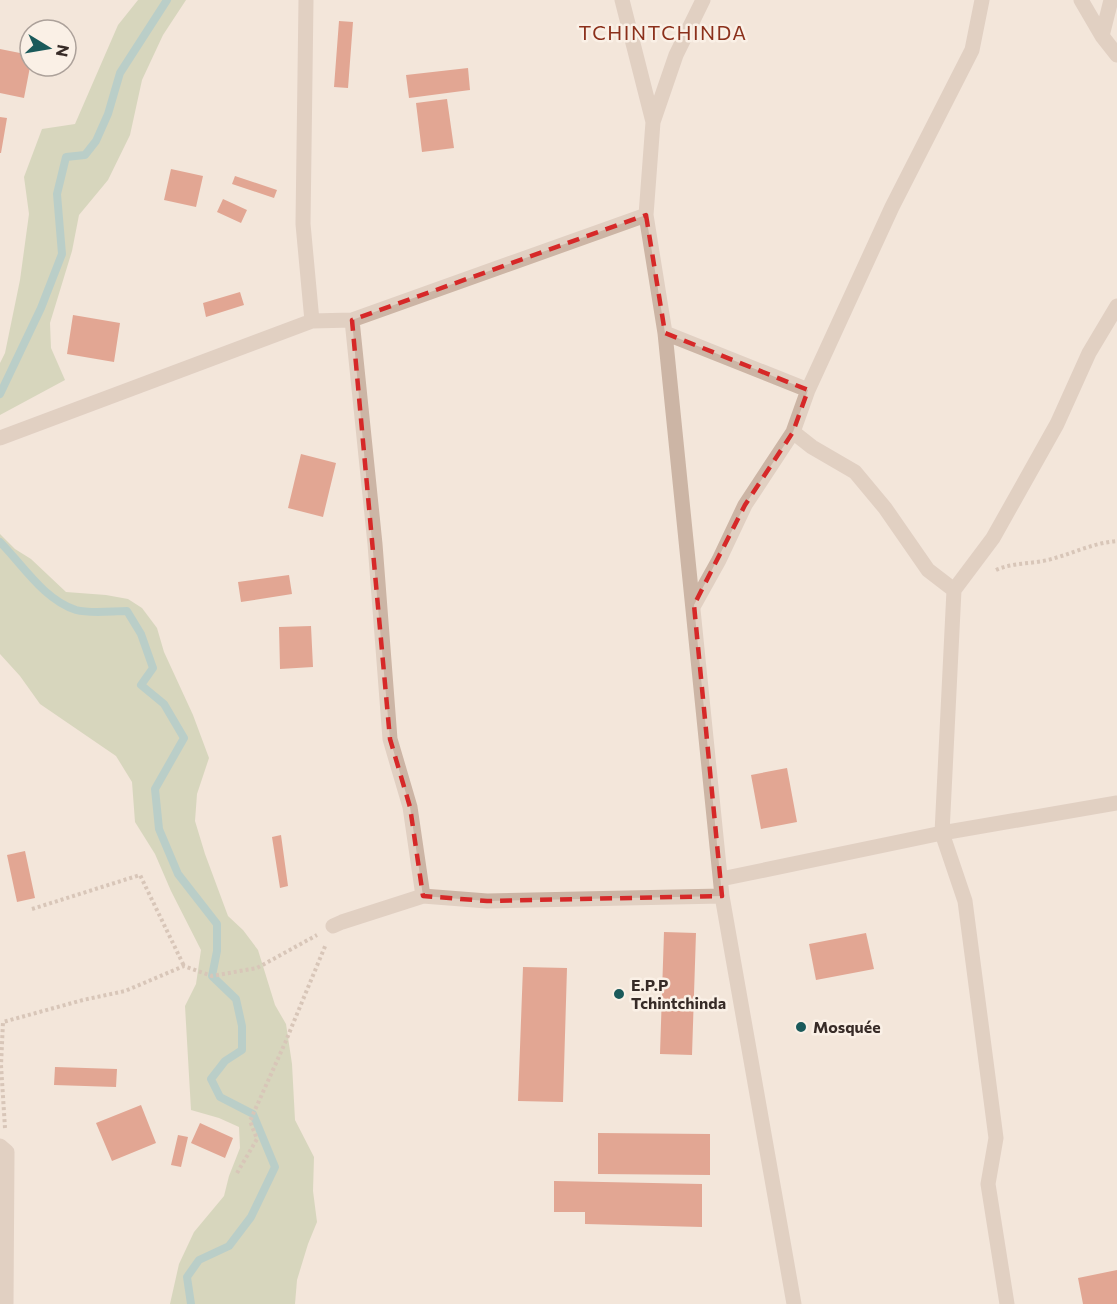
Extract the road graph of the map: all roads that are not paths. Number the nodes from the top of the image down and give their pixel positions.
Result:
1 (306, 0) edge
2 (622, 0) edge
3 (703, 0) edge
4 (982, 0) edge
5 (1081, 0) edge
6 (1112, 0) edge
7 (1102, 36) junction
8 (1117, 55) edge
9 (653, 122) junction
10 (646, 215) junction
11 (1117, 306) edge
12 (352, 320) junction
13 (312, 321) junction
14 (665, 333) junction
15 (808, 390) junction
16 (793, 432) junction
17 (0, 438) edge
18 (954, 590) junction
19 (694, 606) junction
20 (1117, 803) edge
21 (942, 833) junction
22 (721, 879) junction
23 (423, 896) junction
24 (722, 896) junction
25 (333, 927) road end
26 (3, 1149) edge
27 (6, 1304) edge
28 (794, 1304) edge
29 (1007, 1304) edge

1 - 13 street
2 - 9 street
3 - 9 street
4 - 15 street
5 - 7 street
6 - 7 street
7 - 8 street
9 - 10 street
10 - 12 street
10 - 14 street
11 - 18 street
12 - 13 street
12 - 23 street
13 - 17 street
14 - 15 street
14 - 19 street
15 - 16 street
16 - 18 street
16 - 19 street
18 - 21 street
19 - 22 street
20 - 21 street
21 - 22 street
21 - 29 street
22 - 24 street
23 - 24 street
23 - 25 street
24 - 28 street
26 - 27 street

